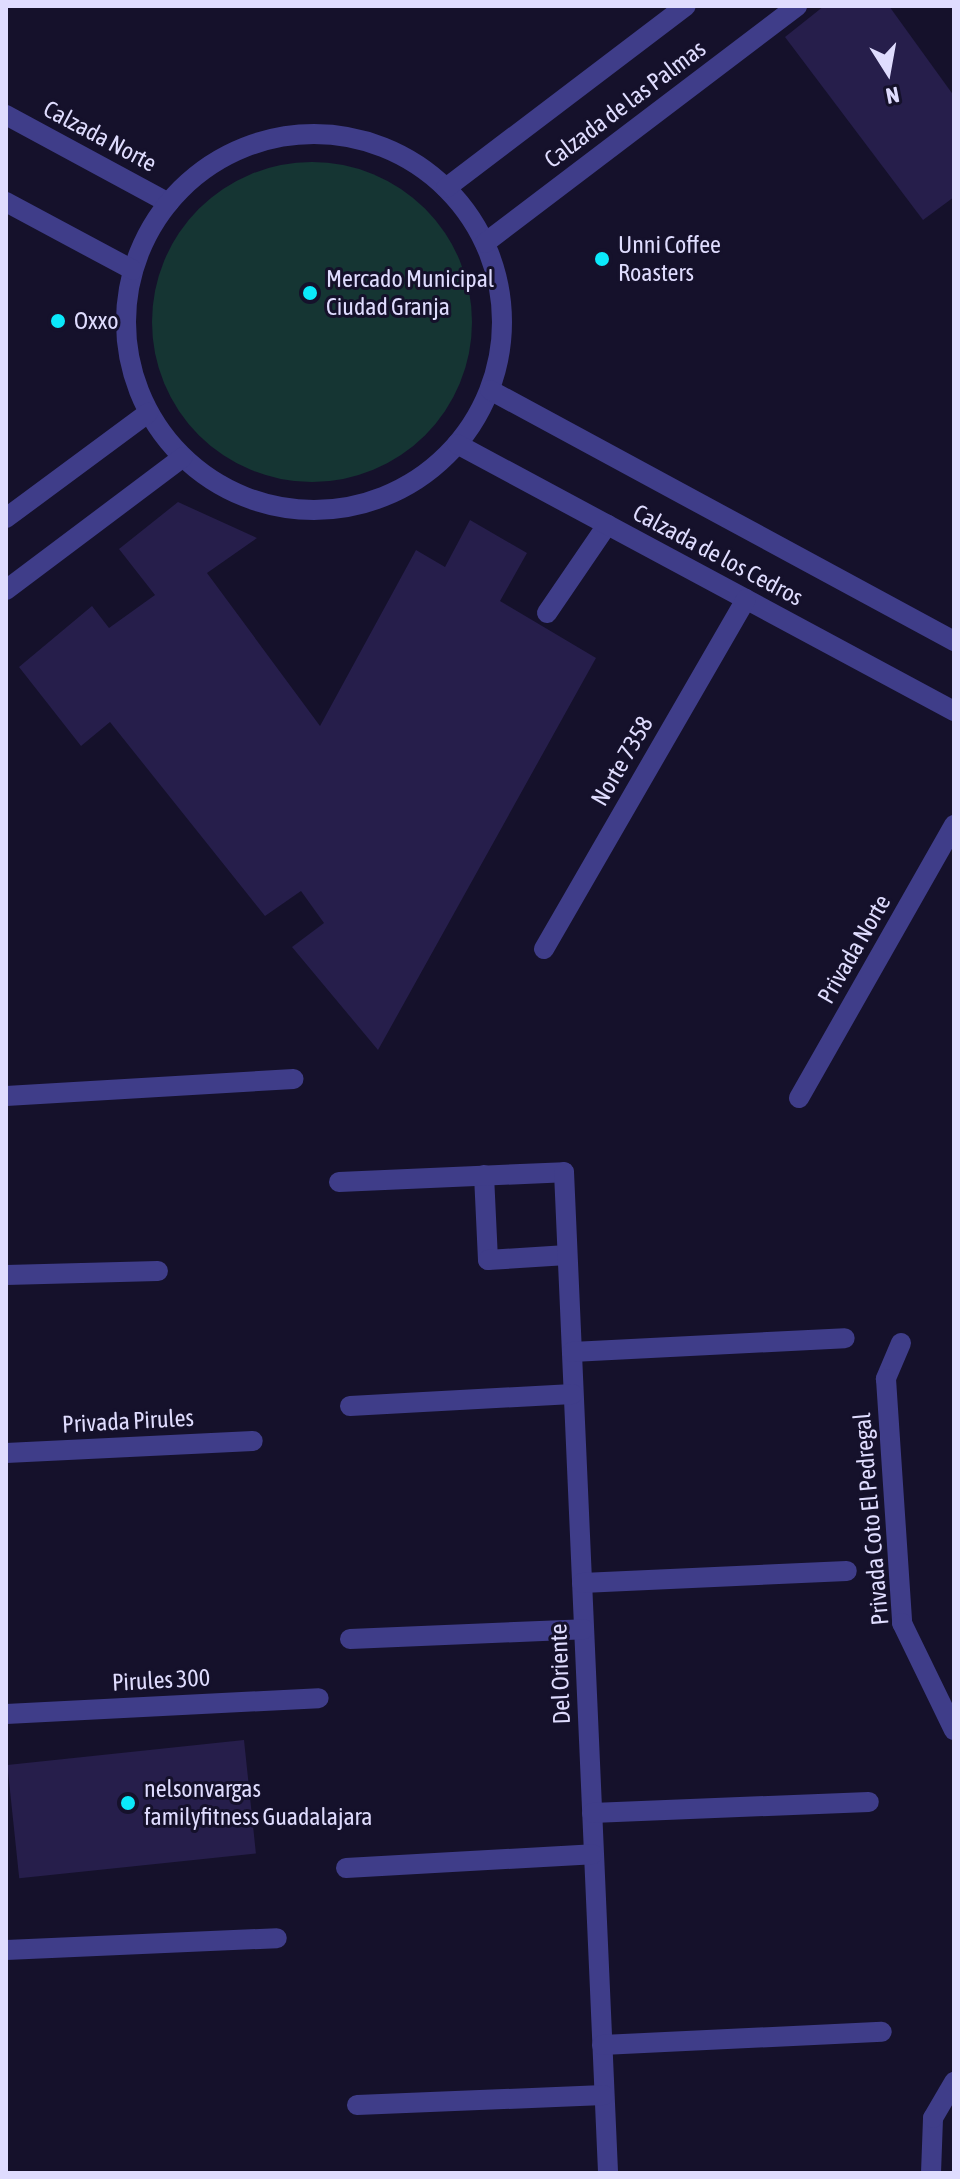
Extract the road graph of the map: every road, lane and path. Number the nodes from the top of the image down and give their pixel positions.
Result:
1 (686, 6) edge
2 (797, 6) edge
3 (6, 115) edge
4 (446, 188) junction
5 (6, 202) edge
6 (169, 203) junction
7 (485, 243) junction
8 (133, 270) junction
9 (490, 390) junction
10 (148, 413) junction
11 (457, 444) junction
12 (183, 457) junction
13 (6, 518) edge
14 (607, 525) junction
15 (6, 590) edge
16 (746, 599) junction
17 (547, 613) dead end
18 (954, 641) edge
19 (954, 711) edge
20 (954, 825) edge
21 (544, 949) dead end
22 (293, 1079) dead end
23 (6, 1096) edge
24 (799, 1098) dead end
25 (484, 1175) junction
26 (339, 1182) dead end
27 (567, 1255) junction
28 (158, 1271) dead end
29 (6, 1275) edge
30 (845, 1338) dead end
31 (901, 1343) dead end
32 (572, 1352) junction
33 (573, 1394) junction
34 (350, 1406) dead end
35 (253, 1441) dead end
36 (6, 1453) edge
37 (847, 1571) dead end
38 (582, 1583) junction
39 (584, 1629) junction
40 (350, 1639) dead end
41 (319, 1698) dead end
42 (6, 1714) edge
43 (954, 1730) edge
44 (869, 1802) dead end
45 (592, 1813) junction
46 (593, 1854) junction
47 (346, 1868) dead end
48 (277, 1938) dead end
49 (6, 1950) edge
50 (882, 2032) dead end
51 (602, 2045) junction
52 (954, 2082) edge
53 (604, 2095) junction
54 (357, 2105) dead end
55 (608, 2173) edge
56 (931, 2173) edge

1 - 4 street, Calzada de las Palmas
2 - 7 street, Calzada de las Palmas
3 - 6 street, Calzada Norte
4 - 6 street
4 - 7 street
5 - 8 street
6 - 8 street
7 - 9 street
8 - 10 street
9 - 11 street
9 - 18 street, Calzada de los Cedros
10 - 12 street
10 - 13 street
11 - 12 street
11 - 14 street, Calzada de los Cedros
12 - 15 street
14 - 16 street, Calzada de los Cedros
14 - 17 street
16 - 19 street, Calzada de los Cedros
16 - 21 street, Norte 7358
20 - 24 street, Privada Norte
22 - 23 street
25 - 26 street
25 - 27 street, Del Oriente
25 - 27 street
27 - 32 street, Del Oriente
28 - 29 street
30 - 32 street
31 - 43 street, Privada Coto El Pedregal
32 - 33 street, Del Oriente
33 - 34 street
33 - 38 street, Del Oriente
35 - 36 street, Privada Pirules
37 - 38 street
38 - 39 street, Del Oriente
39 - 40 street
39 - 45 street, Del Oriente
41 - 42 street, Pirules 300
44 - 45 street
45 - 46 street, Del Oriente
46 - 47 street
46 - 51 street, Del Oriente
48 - 49 street
50 - 51 street
51 - 53 street, Del Oriente
52 - 56 street
53 - 54 street
53 - 55 street, Del Oriente

